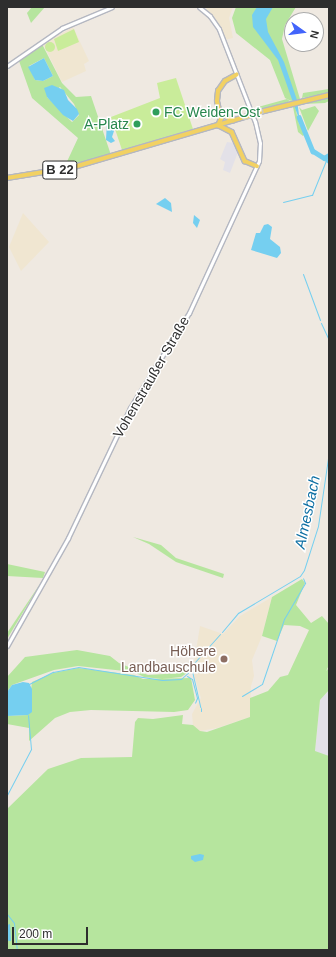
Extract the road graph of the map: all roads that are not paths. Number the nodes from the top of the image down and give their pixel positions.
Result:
1 (112, 7) edge
2 (199, 7) edge
3 (202, 7) edge
4 (206, 12) junction
5 (7, 66) edge
6 (236, 75) junction
7 (329, 95) edge
8 (221, 113) junction
9 (235, 120) junction
10 (217, 126) junction
11 (232, 132) junction
12 (257, 166) junction
13 (7, 178) edge
14 (7, 646) edge

1 - 5 main road
2 - 4 main road
3 - 4 main road, Vohenstraußer Straße
4 - 6 main road, Vohenstraußer Straße
6 - 8 main road
6 - 12 main road, Vohenstraußer Straße
7 - 9 main road, B 22, bridge
8 - 9 main road
8 - 10 main road
9 - 10 main road, B 22
9 - 11 main road
10 - 11 main road
10 - 13 main road, B 22
11 - 12 main road
12 - 14 main road, Vohenstraußer Straße

